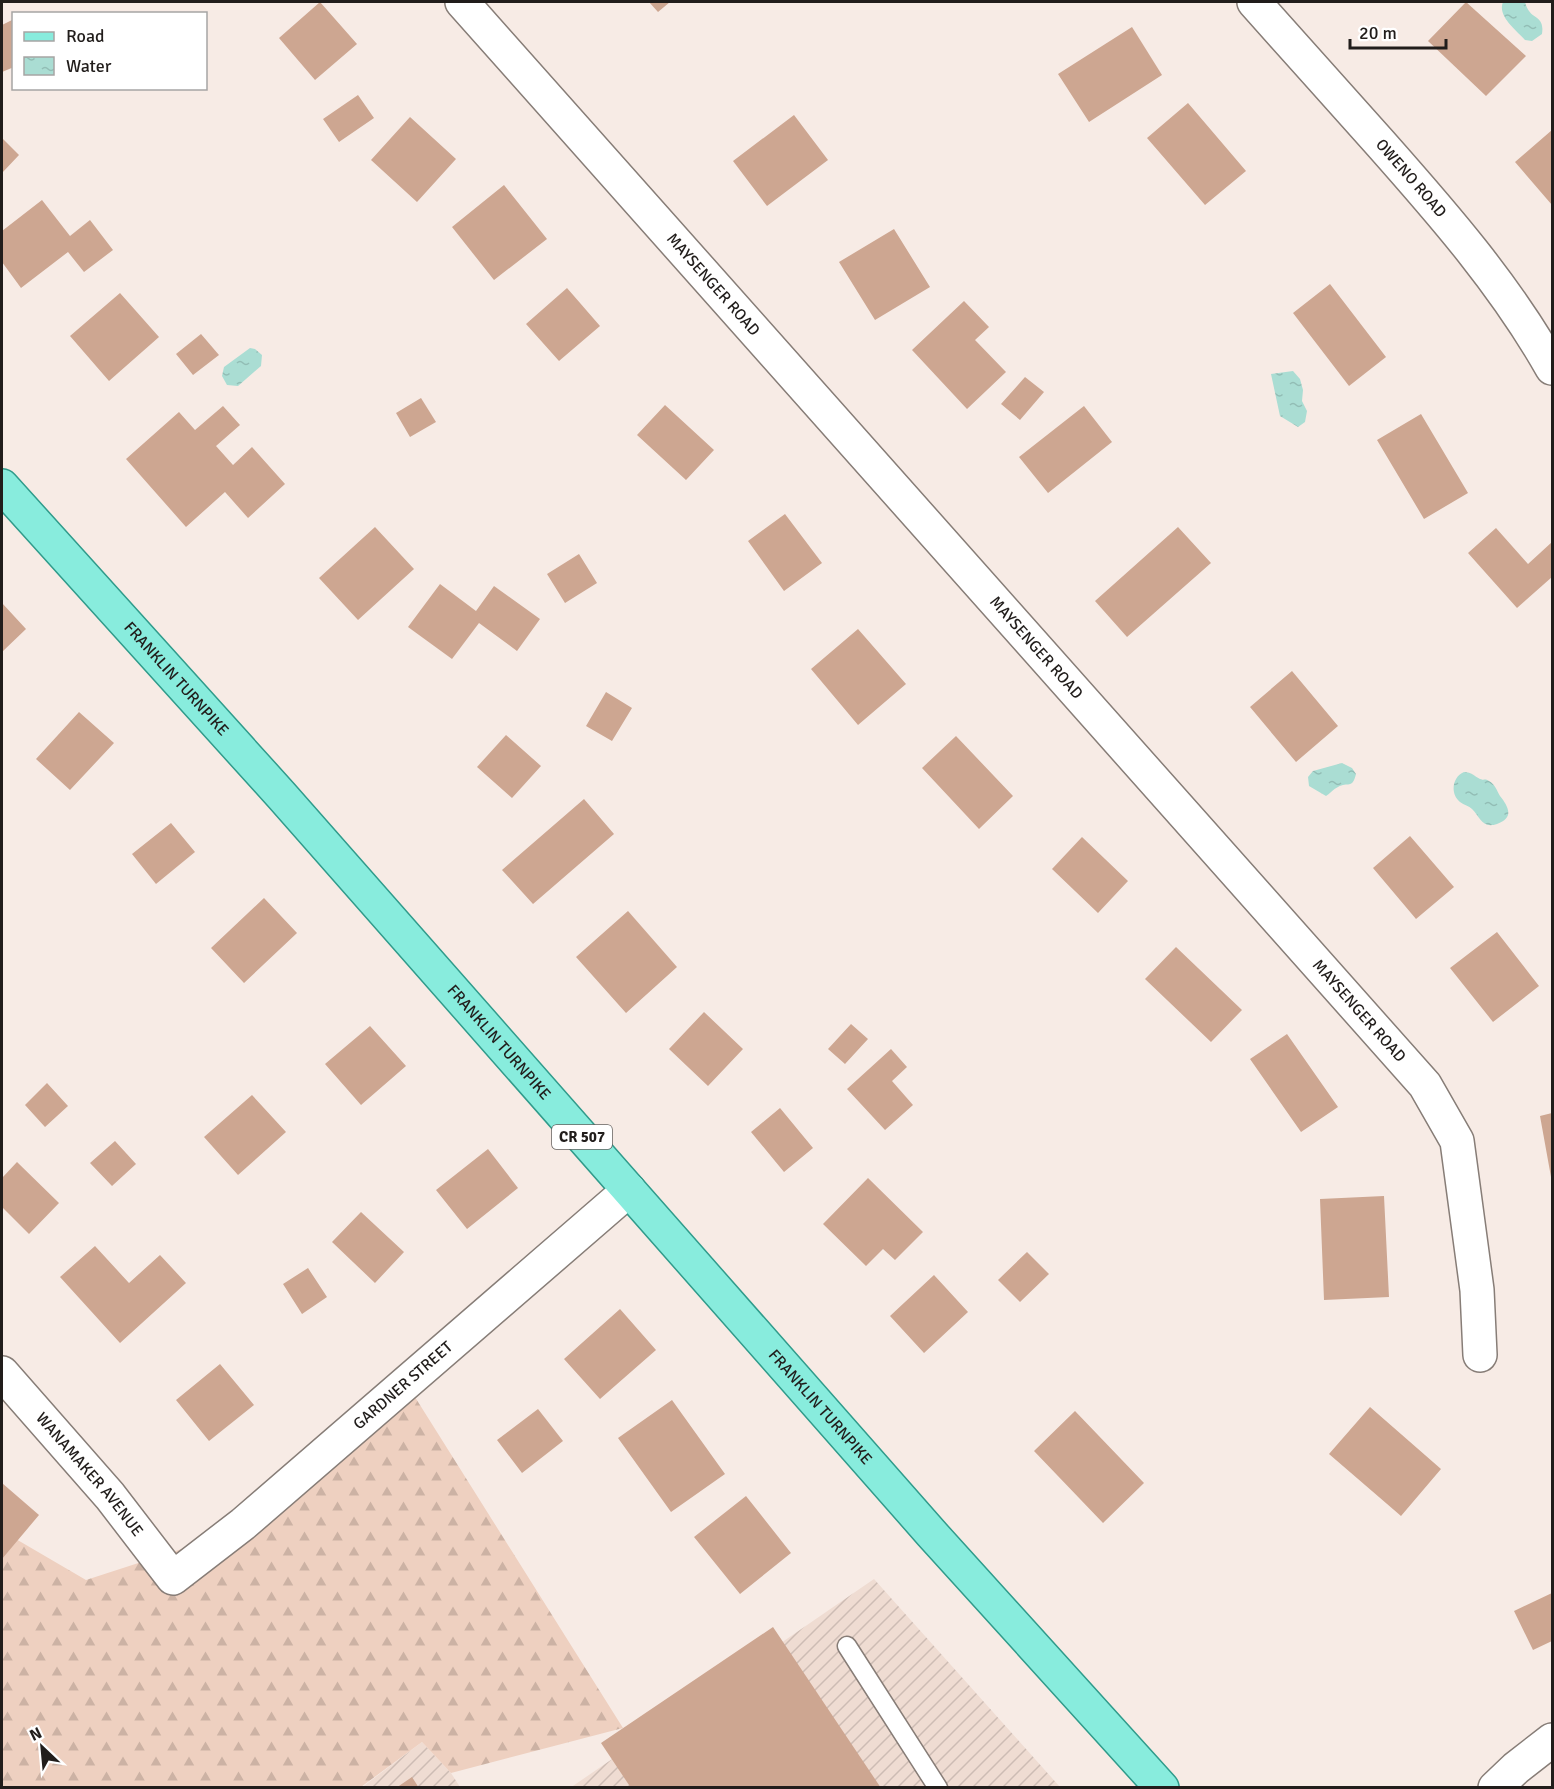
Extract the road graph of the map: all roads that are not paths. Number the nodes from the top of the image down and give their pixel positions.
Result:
1 (462, 2) edge
2 (1254, 2) edge
3 (1552, 368) edge
4 (2, 486) edge
5 (629, 1190) junction
6 (1480, 1355) dead end
7 (2, 1373) edge
8 (173, 1578) joint
9 (847, 1646) dead end
10 (1552, 1740) edge
11 (938, 1788) edge
12 (1162, 1788) edge
13 (1495, 1788) edge

1 - 6 street, MAYSENGER ROAD
2 - 3 street, OWENO ROAD
4 - 5 main road, FRANKLIN TURNPIKE / CR 507
5 - 8 street, GARDNER STREET
5 - 12 main road, FRANKLIN TURNPIKE / CR 507
7 - 8 street, WANAMAKER AVENUE
9 - 11 lane
10 - 13 street

